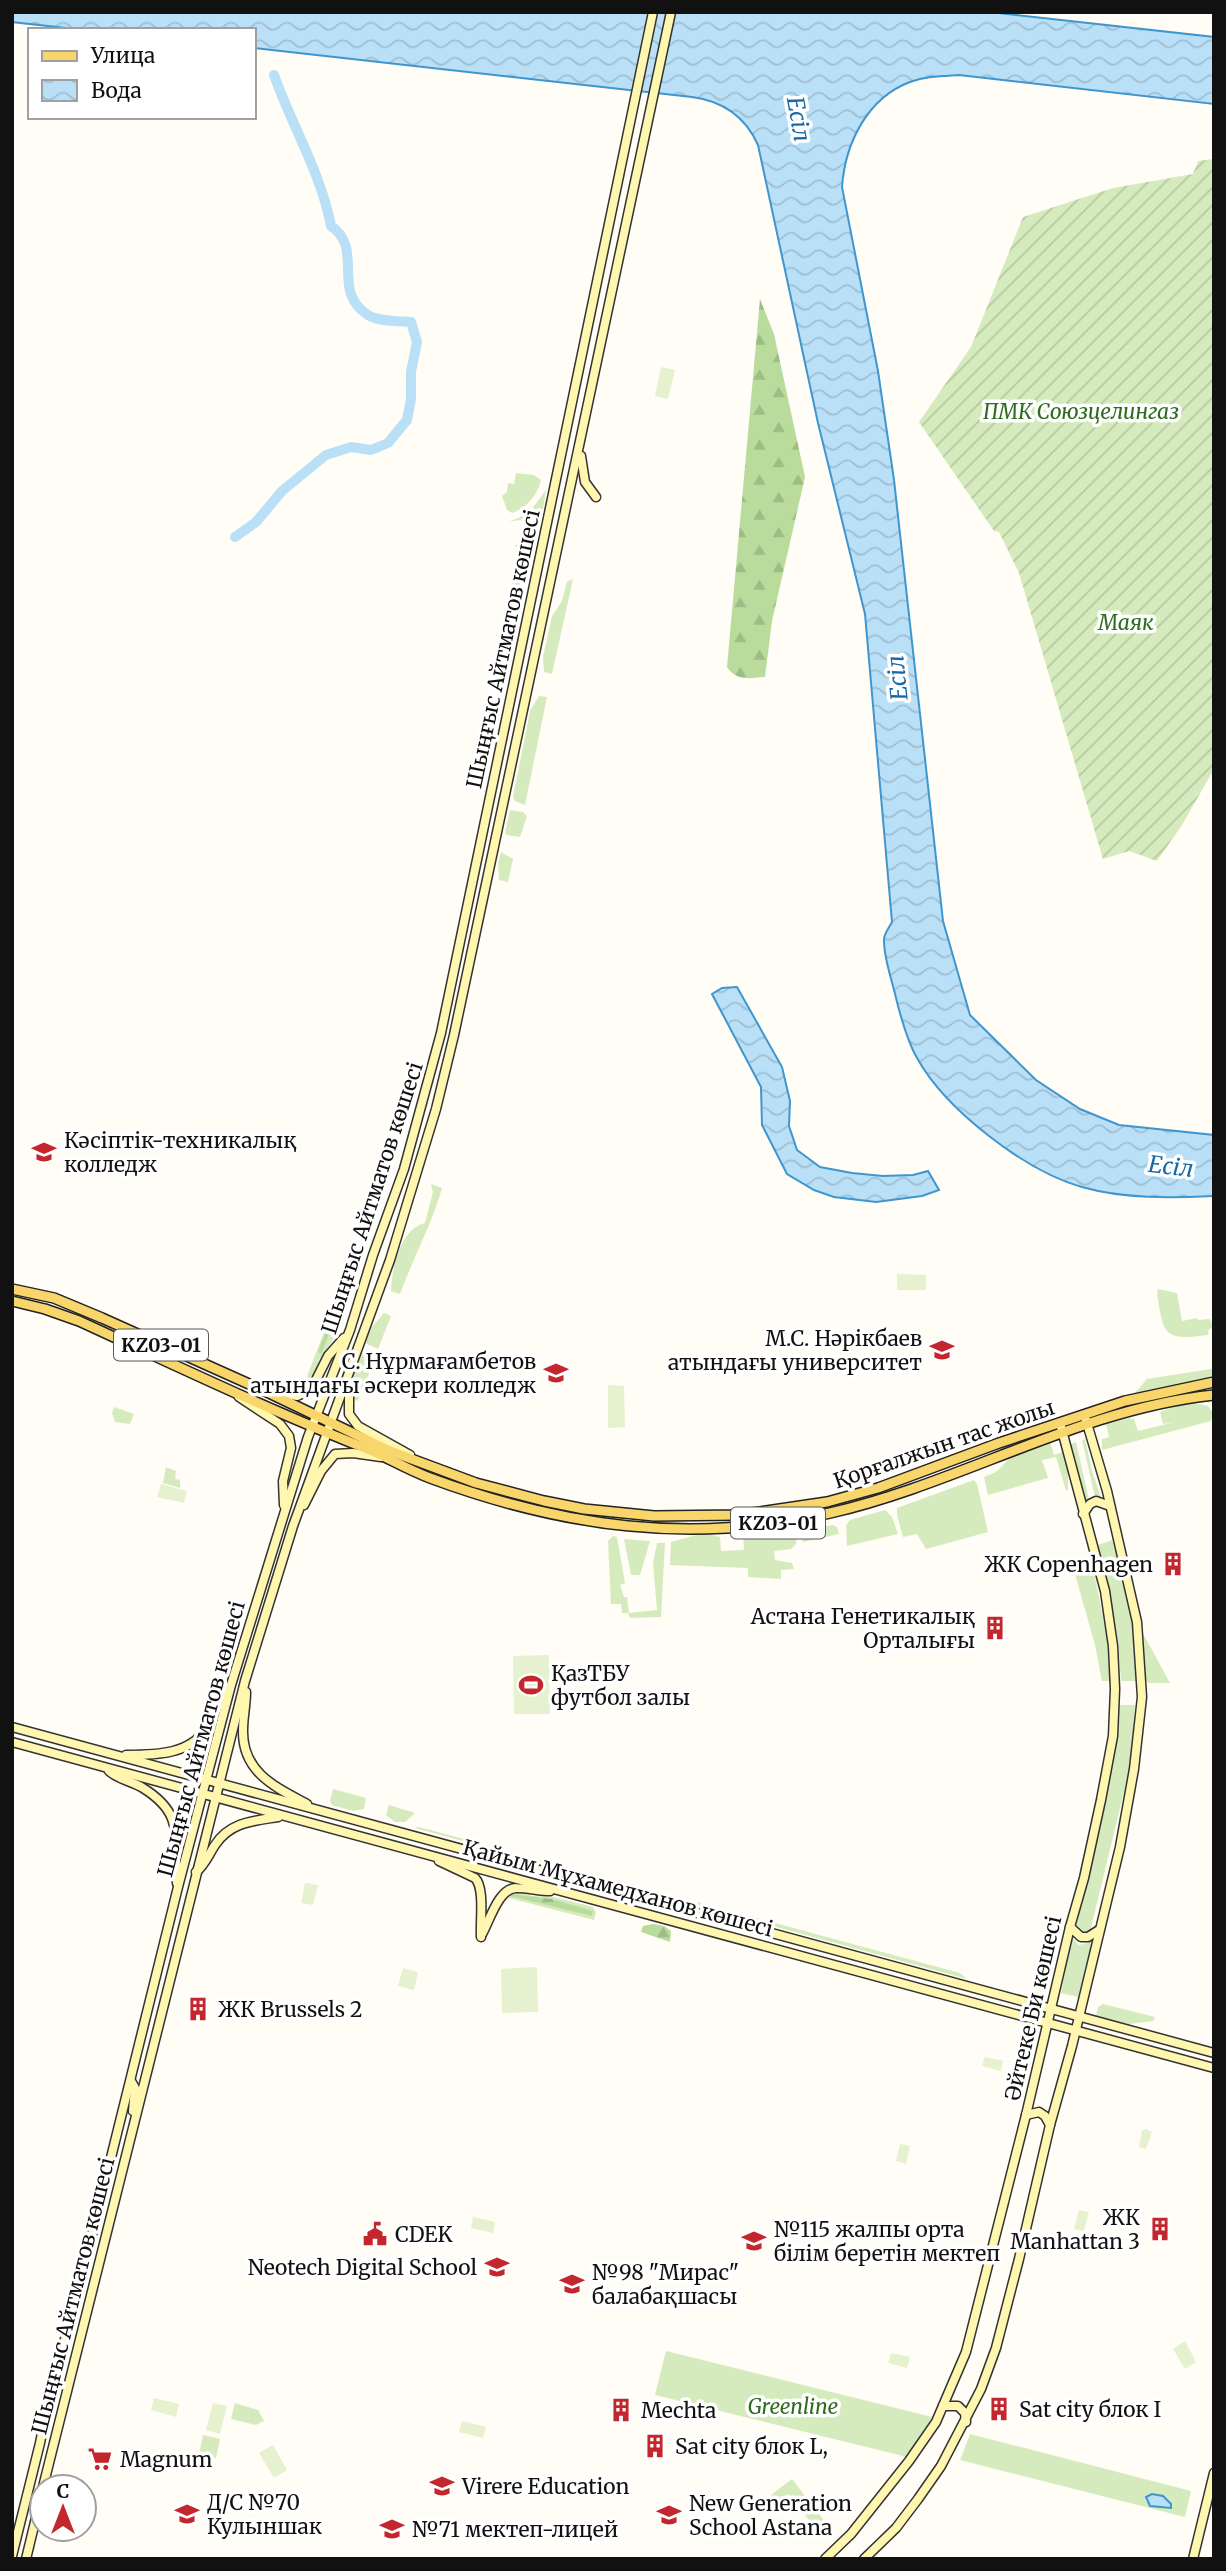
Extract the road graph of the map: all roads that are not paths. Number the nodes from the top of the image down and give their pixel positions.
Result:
1 (653, 12) edge
2 (671, 12) edge
3 (580, 447) junction
4 (596, 498) dead end
5 (12, 1289) edge
6 (12, 1301) edge
7 (350, 1330) junction
8 (352, 1364) junction
9 (1214, 1382) edge
10 (228, 1389) junction
11 (267, 1392) junction
12 (1214, 1395) edge
13 (316, 1417) junction
14 (1086, 1419) junction
15 (312, 1427) junction
16 (328, 1428) junction
17 (1061, 1428) junction
18 (387, 1458) junction
19 (418, 1460) junction
20 (1110, 1506) junction
21 (284, 1513) junction
22 (1083, 1514) junction
23 (293, 1526) junction
24 (245, 1681) junction
25 (231, 1685) junction
26 (12, 1727) edge
27 (12, 1742) edge
28 (113, 1755) junction
29 (103, 1767) junction
30 (206, 1780) junction
31 (219, 1784) junction
32 (202, 1794) junction
33 (216, 1798) junction
34 (323, 1812) junction
35 (282, 1816) junction
36 (431, 1856) junction
37 (196, 1872) junction
38 (177, 1887) junction
39 (562, 1891) junction
40 (1070, 1927) junction
41 (1099, 1930) junction
42 (149, 2007) junction
43 (1051, 2008) junction
44 (1079, 2016) junction
45 (1048, 2022) junction
46 (1076, 2029) junction
47 (1214, 2053) edge
48 (151, 2057) junction
49 (1214, 2068) edge
50 (131, 2081) junction
51 (1026, 2115) junction
52 (134, 2124) junction
53 (1050, 2125) junction
54 (93, 2231) junction
55 (107, 2234) junction
56 (943, 2406) junction
57 (966, 2422) junction
58 (47, 2473) edge
59 (1214, 2473) edge
60 (12, 2556) edge
61 (827, 2558) edge
62 (864, 2559) edge
63 (1193, 2559) edge

1 - 7 main road, Шыңғыс Айтматов көшесі
2 - 3 main road, Шыңғыс Айтматов көшесі
3 - 4 main road
3 - 8 main road, Шыңғыс Айтматов көшесі
5 - 11 main road, Қорғалжын тас жолы / KZ03-01
6 - 10 main road, Қорғалжын тас жолы / KZ03-01
7 - 11 main road
7 - 13 main road, Шыңғыс Айтматов көшесі
8 - 16 main road, Шыңғыс Айтматов көшесі
8 - 19 main road
9 - 14 main road, Қорғалжын тас жолы / KZ03-01
10 - 15 main road, Қорғалжын тас жолы / KZ03-01
10 - 21 main road
11 - 13 main road, Қорғалжын тас жолы / KZ03-01
12 - 14 main road, Қорғалжын тас жолы / KZ03-01
13 - 15 main road, Шыңғыс Айтматов көшесі
13 - 16 main road, Қорғалжын тас жолы / KZ03-01
14 - 17 main road, Қорғалжын тас жолы / KZ03-01
14 - 20 main road, Әйтеке Би көшесі
15 - 16 main road, Қорғалжын тас жолы / KZ03-01
15 - 21 main road, Шыңғыс Айтматов көшесі
16 - 18 main road, Қорғалжын тас жолы / KZ03-01
16 - 19 main road, Қорғалжын тас жолы / KZ03-01
16 - 23 main road, Шыңғыс Айтматов көшесі
17 - 18 main road, Қорғалжын тас жолы / KZ03-01
17 - 19 main road, Қорғалжын тас жолы / KZ03-01
17 - 22 main road, Әйтеке Би көшесі
18 - 23 main road
20 - 22 main road
20 - 41 main road, Әйтеке Би көшесі
21 - 25 main road, Шыңғыс Айтматов көшесі
22 - 40 main road, Әйтеке Би көшесі
23 - 24 main road, Шыңғыс Айтматов көшесі
24 - 31 main road, Шыңғыс Айтматов көшесі
24 - 34 main road
25 - 28 main road
25 - 30 main road, Шыңғыс Айтматов көшесі
26 - 28 main road, Қайым Мұхамедханов көшесі
27 - 29 main road, Қайым Мұхамедханов көшесі
28 - 30 main road, Қайым Мұхамедханов көшесі
29 - 32 main road, Қайым Мұхамедханов көшесі
29 - 38 main road
30 - 31 main road, Қайым Мұхамедханов көшесі
30 - 32 main road, Шыңғыс Айтматов көшесі
31 - 33 main road, Шыңғыс Айтматов көшесі
31 - 34 main road, Қайым Мұхамедханов көшесі
32 - 33 main road, Қайым Мұхамедханов көшесі
32 - 38 main road, Шыңғыс Айтматов көшесі
33 - 35 main road, Қайым Мұхамедханов көшесі
33 - 37 main road, Шыңғыс Айтматов көшесі
34 - 43 main road, Қайым Мұхамедханов көшесі
35 - 36 main road, Қайым Мұхамедханов көшесі
35 - 37 main road
36 - 39 main road, Қайым Мұхамедханов көшесі
36 - 39 main road
37 - 48 main road, Шыңғыс Айтматов көшесі
38 - 42 main road, Шыңғыс Айтматов көшесі
39 - 45 main road, Қайым Мұхамедханов көшесі
40 - 41 main road
40 - 43 main road, Әйтеке Би көшесі
41 - 44 main road, Әйтеке Би көшесі
42 - 48 main road
42 - 50 main road, Шыңғыс Айтматов көшесі
43 - 44 main road, Қайым Мұхамедханов көшесі
43 - 45 main road, Әйтеке Би көшесі
44 - 46 main road, Әйтеке Би көшесі
44 - 47 main road, Қайым Мұхамедханов көшесі
45 - 46 main road, Қайым Мұхамедханов көшесі
45 - 51 main road, Әйтеке Би көшесі
46 - 49 main road, Қайым Мұхамедханов көшесі
46 - 53 main road, Әйтеке Би көшесі
48 - 52 main road, Шыңғыс Айтматов көшесі
50 - 52 main road
50 - 54 main road, Шыңғыс Айтматов көшесі
51 - 53 main road
51 - 56 main road, Әйтеке Би көшесі
52 - 55 main road, Шыңғыс Айтматов көшесі
53 - 57 main road, Әйтеке Би көшесі
54 - 55 main road
54 - 60 main road, Шыңғыс Айтматов көшесі
55 - 58 main road, Шыңғыс Айтматов көшесі
56 - 57 main road
56 - 61 main road, Әйтеке Би көшесі
57 - 62 main road, Әйтеке Би көшесі
59 - 63 main road

